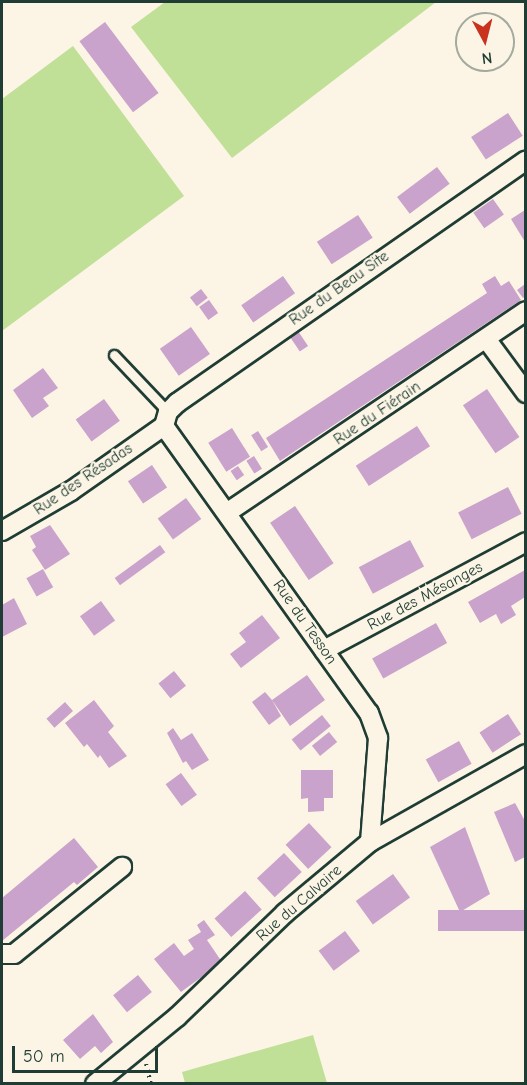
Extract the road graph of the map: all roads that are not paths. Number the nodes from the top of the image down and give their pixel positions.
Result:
1 (525, 160) edge
2 (525, 311) edge
3 (487, 340) junction
4 (114, 355) dead end
5 (525, 393) edge
6 (166, 419) junction
7 (228, 512) junction
8 (2, 531) edge
9 (525, 542) edge
10 (324, 650) junction
11 (525, 754) edge
12 (370, 842) junction
13 (122, 867) dead end
14 (2, 954) edge
15 (95, 1083) edge

1 - 6 street, Rue du Beau Site
2 - 3 street, Rue du Fiérain
3 - 5 street
3 - 7 street, Rue du Fiérain
4 - 6 lane
6 - 7 street, Rue du Tesson
6 - 8 street, Rue des Résadas
7 - 10 street, Rue du Tesson
9 - 10 street, Rue des Mésanges
10 - 12 street, Rue du Tesson
11 - 12 street, Rue du Calvaire
12 - 15 street, Rue du Calvaire
13 - 14 street

